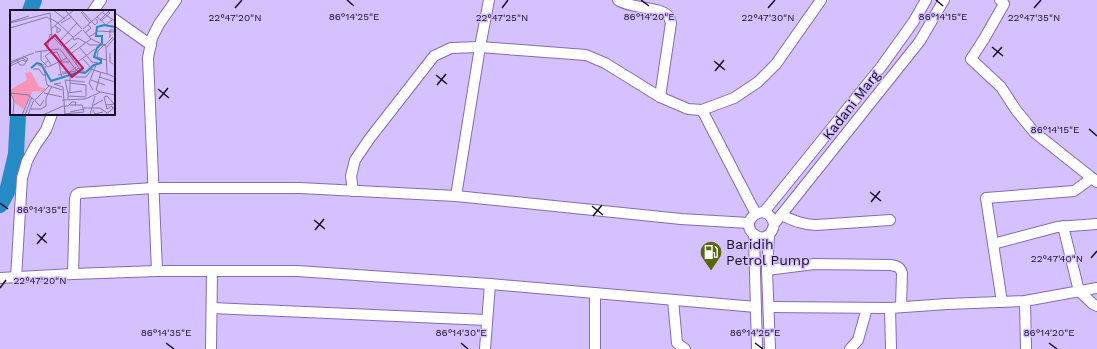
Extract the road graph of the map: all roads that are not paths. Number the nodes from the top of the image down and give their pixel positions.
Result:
1 (176, 0) edge
2 (489, 0) edge
3 (618, 0) edge
4 (821, 0) edge
5 (926, 0) edge
6 (944, 0) edge
7 (1000, 0) edge
8 (115, 24) edge
9 (151, 45) junction
10 (480, 47) junction
11 (660, 97) junction
12 (702, 110) junction
13 (52, 115) edge
14 (1095, 180) edge
15 (153, 188) junction
16 (353, 191) junction
17 (456, 196) junction
18 (760, 213) junction
19 (782, 215) junction
20 (890, 220) dead end
21 (749, 224) junction
22 (774, 224) junction
23 (1097, 224) edge
24 (1063, 226) junction
25 (754, 235) junction
26 (769, 235) junction
27 (993, 244) junction
28 (767, 270) junction
29 (157, 271) junction
30 (212, 272) junction
31 (73, 274) junction
32 (0, 278) edge
33 (16, 278) junction
34 (490, 284) junction
35 (1097, 288) edge
36 (1080, 291) junction
37 (596, 293) junction
38 (673, 300) junction
39 (1025, 301) junction
40 (1002, 302) junction
41 (1097, 306) edge
42 (756, 307) junction
43 (769, 307) junction
44 (901, 307) junction
45 (212, 308) junction
46 (867, 308) junction
47 (890, 308) junction
48 (487, 320) junction
49 (211, 349) edge
50 (485, 349) edge
51 (595, 349) edge
52 (685, 349) edge
53 (757, 349) edge
54 (770, 349) edge
55 (850, 349) edge
56 (891, 349) edge
57 (1026, 349) edge

1 - 9 street
2 - 10 street
3 - 11 street
4 - 12 street
5 - 18 street, Kadani Marg
6 - 19 street, Kadani Marg
7 - 14 street
8 - 9 street
9 - 15 street
10 - 11 street
10 - 16 street
10 - 17 street
11 - 12 street
12 - 18 street
13 - 33 street
14 - 27 street
15 - 16 street
15 - 29 street
15 - 31 street
16 - 17 street
17 - 21 street
18 - 21 street
18 - 22 street
19 - 20 street
19 - 22 street, Kadani Marg
21 - 25 street
22 - 26 street
23 - 24 street
24 - 27 street
24 - 36 street
25 - 26 street
25 - 42 street
26 - 28 street
27 - 40 street
28 - 43 street
28 - 44 street
29 - 30 street
29 - 31 street
30 - 34 street
30 - 45 street
31 - 33 street
32 - 33 street
34 - 37 street
34 - 48 street
35 - 36 street
36 - 39 street
36 - 41 street
37 - 38 street
37 - 51 street
38 - 42 street
38 - 52 street
39 - 40 street
39 - 57 street
40 - 44 street
42 - 53 street
43 - 46 street
43 - 54 street
44 - 47 street
45 - 48 street
45 - 49 street
46 - 47 street
46 - 55 street
47 - 56 street
48 - 50 street

